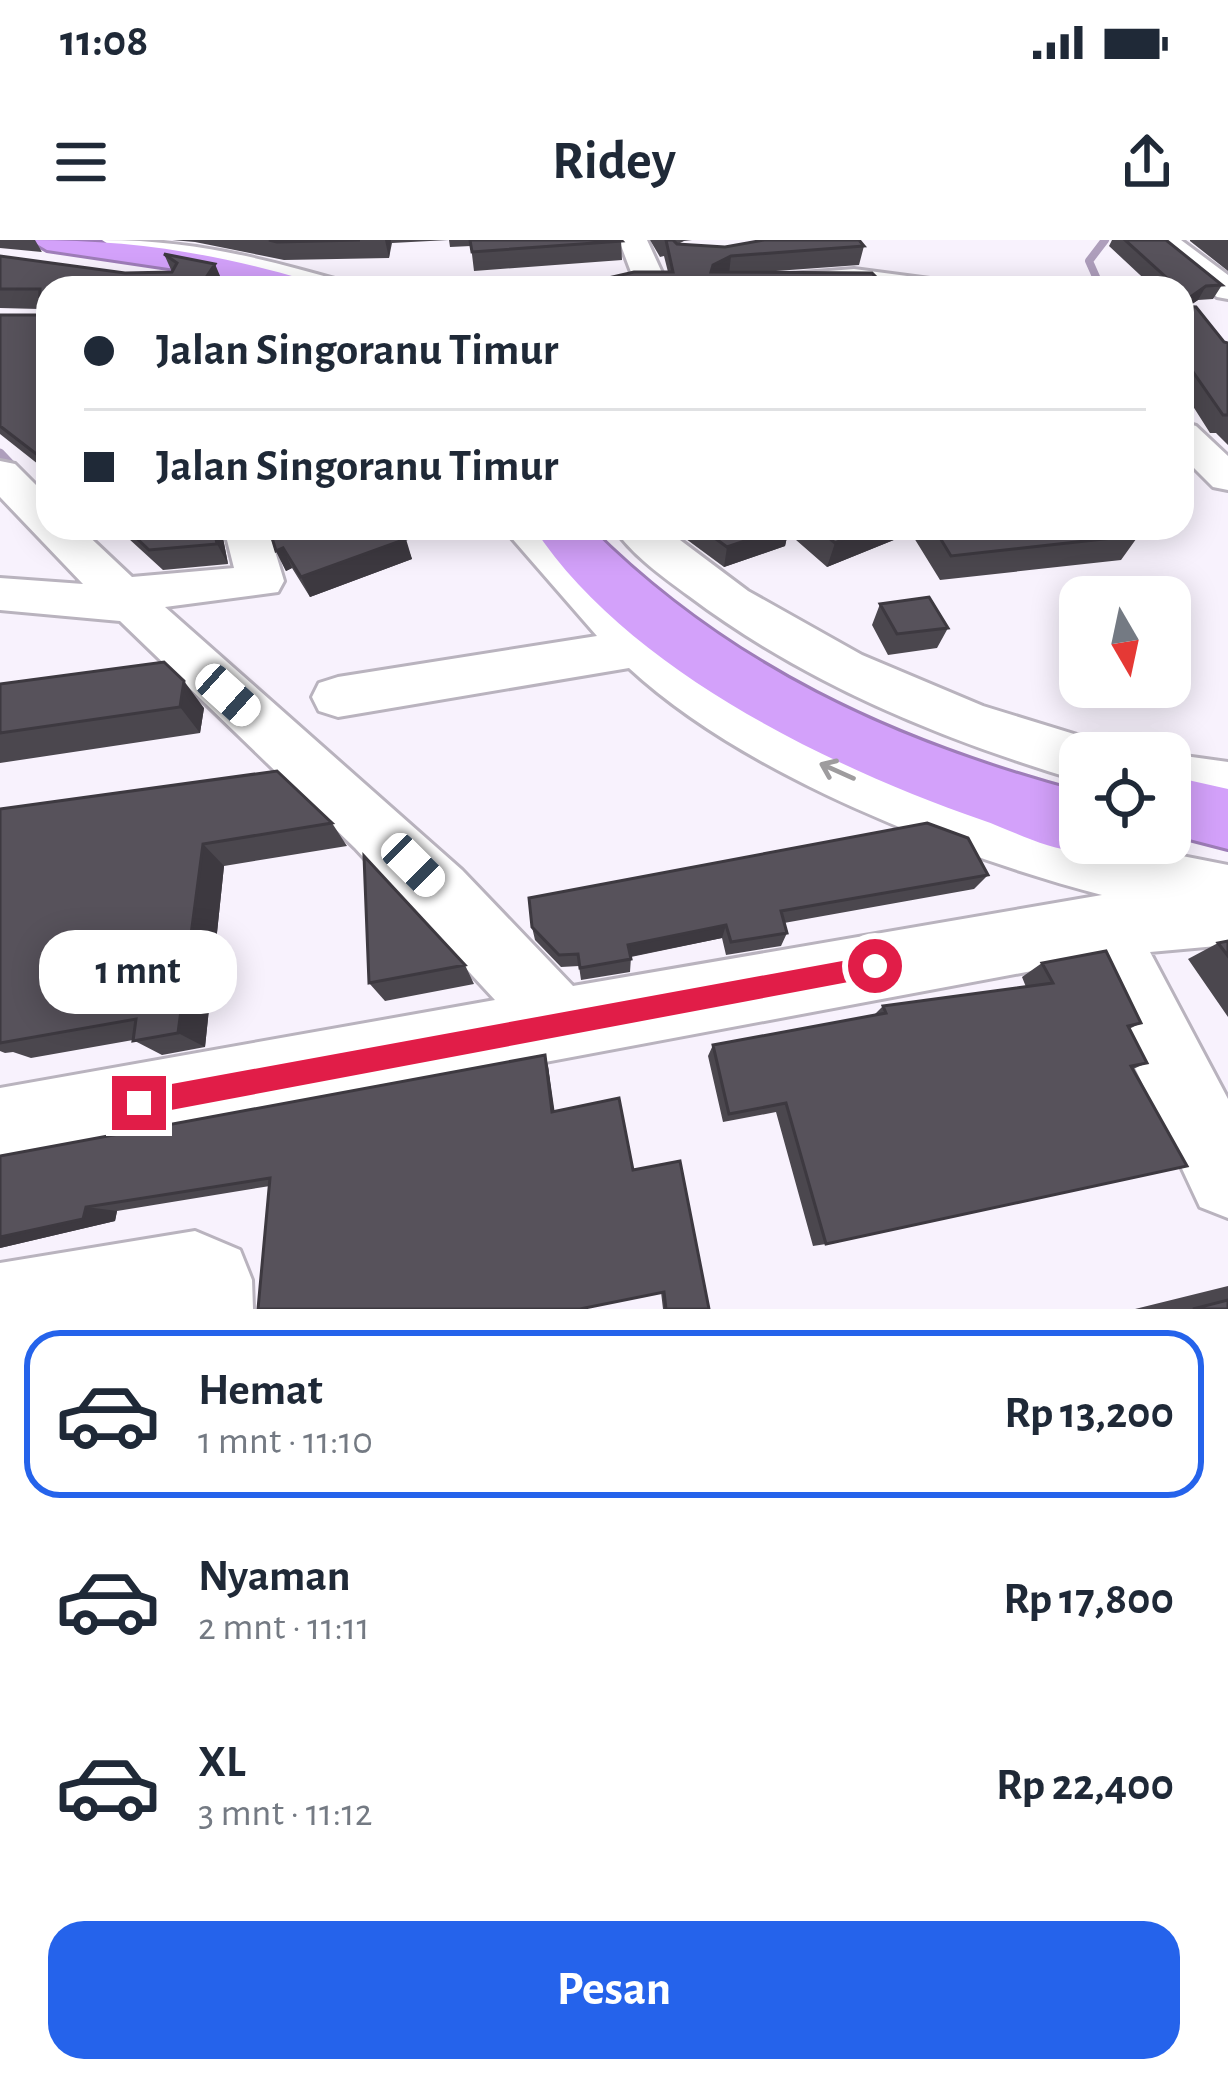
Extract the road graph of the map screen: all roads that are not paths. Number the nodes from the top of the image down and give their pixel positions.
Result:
1 (116, 240) edge
2 (633, 240) edge
3 (1163, 240) edge
4 (32, 251) edge
5 (136, 276) edge
6 (180, 276) edge
7 (253, 276) edge
8 (290, 276) edge
9 (648, 276) edge
10 (1228, 290) edge
11 (1194, 445) edge
12 (0, 473) edge
13 (1228, 478) edge
14 (36, 510) edge
15 (66, 540) edge
16 (249, 540) edge
17 (536, 540) edge
18 (572, 540) edge
19 (620, 540) edge
20 (649, 540) edge
21 (0, 594) edge
22 (124, 600) junction
23 (641, 648) junction
24 (338, 697) dead end
25 (1059, 751) edge
26 (1059, 775) edge
27 (1191, 781) edge
28 (1228, 786) edge
29 (1191, 810) edge
30 (1059, 816) edge
31 (1228, 819) edge
32 (1191, 846) edge
33 (1228, 852) edge
34 (1228, 894) edge
35 (1228, 915) edge
36 (1102, 926) junction
37 (558, 1022) junction
38 (0, 1126) edge
39 (1228, 1179) edge
40 (0, 1305) edge
41 (210, 1309) edge

1 - 8 street
2 - 9 street
3 - 10 street
4 - 5 street
4 - 6 highway
4 - 7 highway
11 - 13 street
12 - 14 street
15 - 22 street
16 - 22 street
17 - 23 street
18 - 30 highway
19 - 26 highway
20 - 25 street
21 - 22 street
22 - 37 street
23 - 24 street
34 -> 23 street
27 - 28 street
29 - 31 highway
32 - 33 highway
35 - 36 street
36 - 37 street
36 - 39 street
37 - 38 street
40 - 41 street

